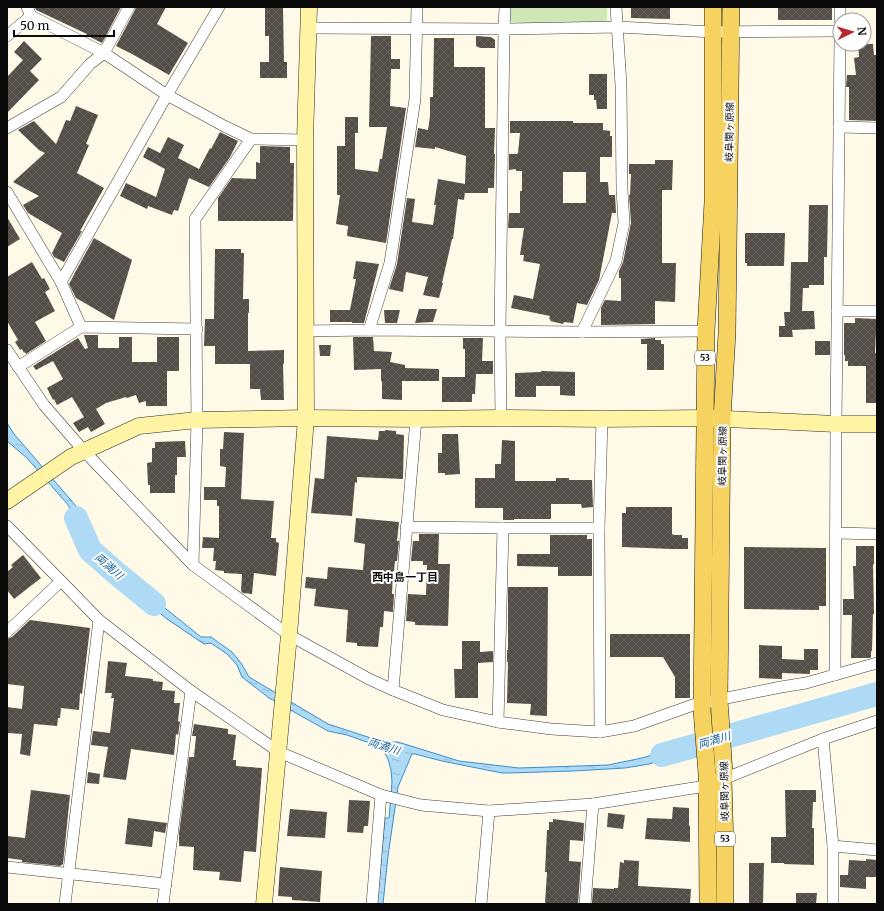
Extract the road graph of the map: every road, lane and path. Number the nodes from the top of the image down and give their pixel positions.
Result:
1 (129, 7) edge
2 (219, 7) edge
3 (309, 7) edge
4 (417, 7) edge
5 (505, 7) edge
6 (616, 7) edge
7 (713, 7) edge
8 (731, 7) edge
9 (29, 12) edge
10 (618, 27) junction
11 (309, 28) junction
12 (416, 29) junction
13 (504, 29) junction
14 (832, 31) edge
15 (712, 32) junction
16 (730, 32) junction
17 (7, 36) edge
18 (840, 52) edge
19 (104, 53) junction
20 (168, 95) junction
21 (839, 127) junction
22 (7, 128) edge
23 (877, 128) edge
24 (251, 140) junction
25 (305, 140) junction
26 (7, 192) edge
27 (61, 282) junction
28 (837, 311) junction
29 (877, 311) edge
30 (81, 327) junction
31 (197, 329) junction
32 (370, 330) junction
33 (306, 331) junction
34 (500, 331) junction
35 (706, 331) junction
36 (582, 332) junction
37 (7, 350) edge
38 (18, 367) junction
39 (306, 418) junction
40 (502, 418) junction
41 (705, 418) junction
42 (416, 419) junction
43 (602, 419) junction
44 (722, 419) junction
45 (198, 420) junction
46 (836, 424) junction
47 (877, 424) edge
48 (78, 454) junction
49 (7, 501) edge
50 (7, 526) edge
51 (406, 527) junction
52 (503, 528) junction
53 (599, 528) junction
54 (836, 533) junction
55 (877, 534) edge
56 (193, 565) junction
57 (61, 581) junction
58 (99, 620) junction
59 (7, 632) edge
60 (289, 635) junction
61 (877, 663) edge
62 (835, 675) junction
63 (393, 690) junction
64 (191, 691) junction
65 (711, 706) junction
66 (877, 721) edge
67 (498, 722) junction
68 (600, 732) junction
69 (824, 739) junction
70 (280, 745) junction
71 (724, 776) junction
72 (706, 780) junction
73 (381, 795) junction
74 (593, 804) junction
75 (488, 811) junction
76 (833, 846) junction
77 (877, 850) edge
78 (7, 867) edge
79 (69, 874) junction
80 (166, 884) junction
81 (65, 904) edge
82 (163, 904) edge
83 (264, 904) edge
84 (372, 904) edge
85 (481, 904) edge
86 (585, 904) edge
87 (708, 904) edge
88 (725, 904) edge
89 (833, 904) edge

1 - 19 street
2 - 20 street
3 - 11 street
4 - 12 street
5 - 13 street
6 - 10 street
7 - 15 main road, 岐阜関ヶ原線 / 53
8 - 16 main road, 岐阜関ヶ原線 / 53
9 - 17 street
9 - 19 street
10 - 13 street
10 - 15 street
10 - 36 street
11 - 12 street
11 - 25 street
12 - 13 street
12 - 32 street
13 - 34 street
14 - 16 street
15 - 16 street
15 - 35 main road, 岐阜関ヶ原線 / 53
16 - 44 main road, 岐阜関ヶ原線 / 53
18 - 21 street
19 - 20 street
19 - 22 street
20 - 24 street
20 - 27 street
21 - 23 street
21 - 28 street
24 - 25 street
24 - 31 street
25 - 33 street
26 - 27 street
27 - 30 street
28 - 29 street
28 - 46 street
30 - 31 street
30 - 38 street
31 - 45 street
32 - 33 street
32 - 34 street
33 - 39 street
34 - 36 street
34 - 40 street
35 - 36 street
35 - 41 main road, 岐阜関ヶ原線 / 53
37 - 38 street
38 - 48 street
39 - 42 street
39 - 45 street
39 - 60 street
40 - 42 street
40 - 43 street
41 - 43 street
41 - 44 street
41 - 65 main road, 岐阜関ヶ原線 / 53
42 - 51 street
43 - 53 street
44 - 46 street
44 - 65 main road, 岐阜関ヶ原線 / 53
45 - 48 street
45 - 56 street
46 - 47 street
46 - 54 street
48 - 49 street
48 - 56 street
50 - 57 street
51 - 52 street
51 - 63 street
52 - 53 street
52 - 67 street
53 - 68 street
54 - 55 street
54 - 62 street
56 - 60 street
57 - 58 street
57 - 59 street
58 - 64 street
58 - 79 street
60 - 63 street
60 - 70 street
61 - 62 street
62 - 65 street
63 - 67 street
64 - 70 street
64 - 80 street
65 - 68 street
65 - 71 main road, 岐阜関ヶ原線 / 53
65 - 72 main road, 岐阜関ヶ原線 / 53
66 - 69 street
67 - 68 street
69 - 71 street
69 - 76 street
70 - 73 street
70 - 83 street
71 - 72 street
71 - 88 main road, 岐阜関ヶ原線 / 53
72 - 74 street
72 - 87 main road, 岐阜関ヶ原線 / 53
73 - 75 street
73 - 84 street
74 - 75 street
74 - 86 street
75 - 85 street
76 - 77 street
76 - 89 street
78 - 79 street
79 - 80 street
79 - 81 street
80 - 82 street

